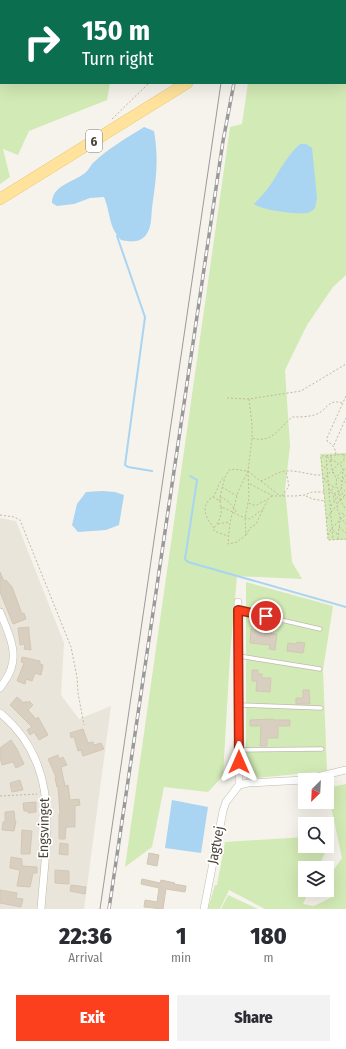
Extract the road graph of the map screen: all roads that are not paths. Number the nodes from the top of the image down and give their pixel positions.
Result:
1 (185, 84) edge
2 (0, 199) edge
3 (238, 602) dead end
4 (238, 610) junction
5 (0, 612) edge
6 (320, 629) dead end
7 (238, 656) junction
8 (320, 669) dead end
9 (0, 688) edge
10 (239, 705) junction
11 (321, 708) dead end
12 (0, 713) edge
13 (322, 749) dead end
14 (239, 750) junction
15 (346, 770) edge
16 (239, 785) junction
17 (41, 909) edge
18 (204, 909) edge

1 - 2 main road, 6
3 - 4 street
4 - 6 lane
4 - 7 street
5 - 9 street
7 - 8 lane
7 - 10 street
10 - 11 lane
10 - 14 street
12 - 17 street, Engsvinget
13 - 14 lane
14 - 16 street
15 - 16 street
16 - 18 street, Jagtvej

